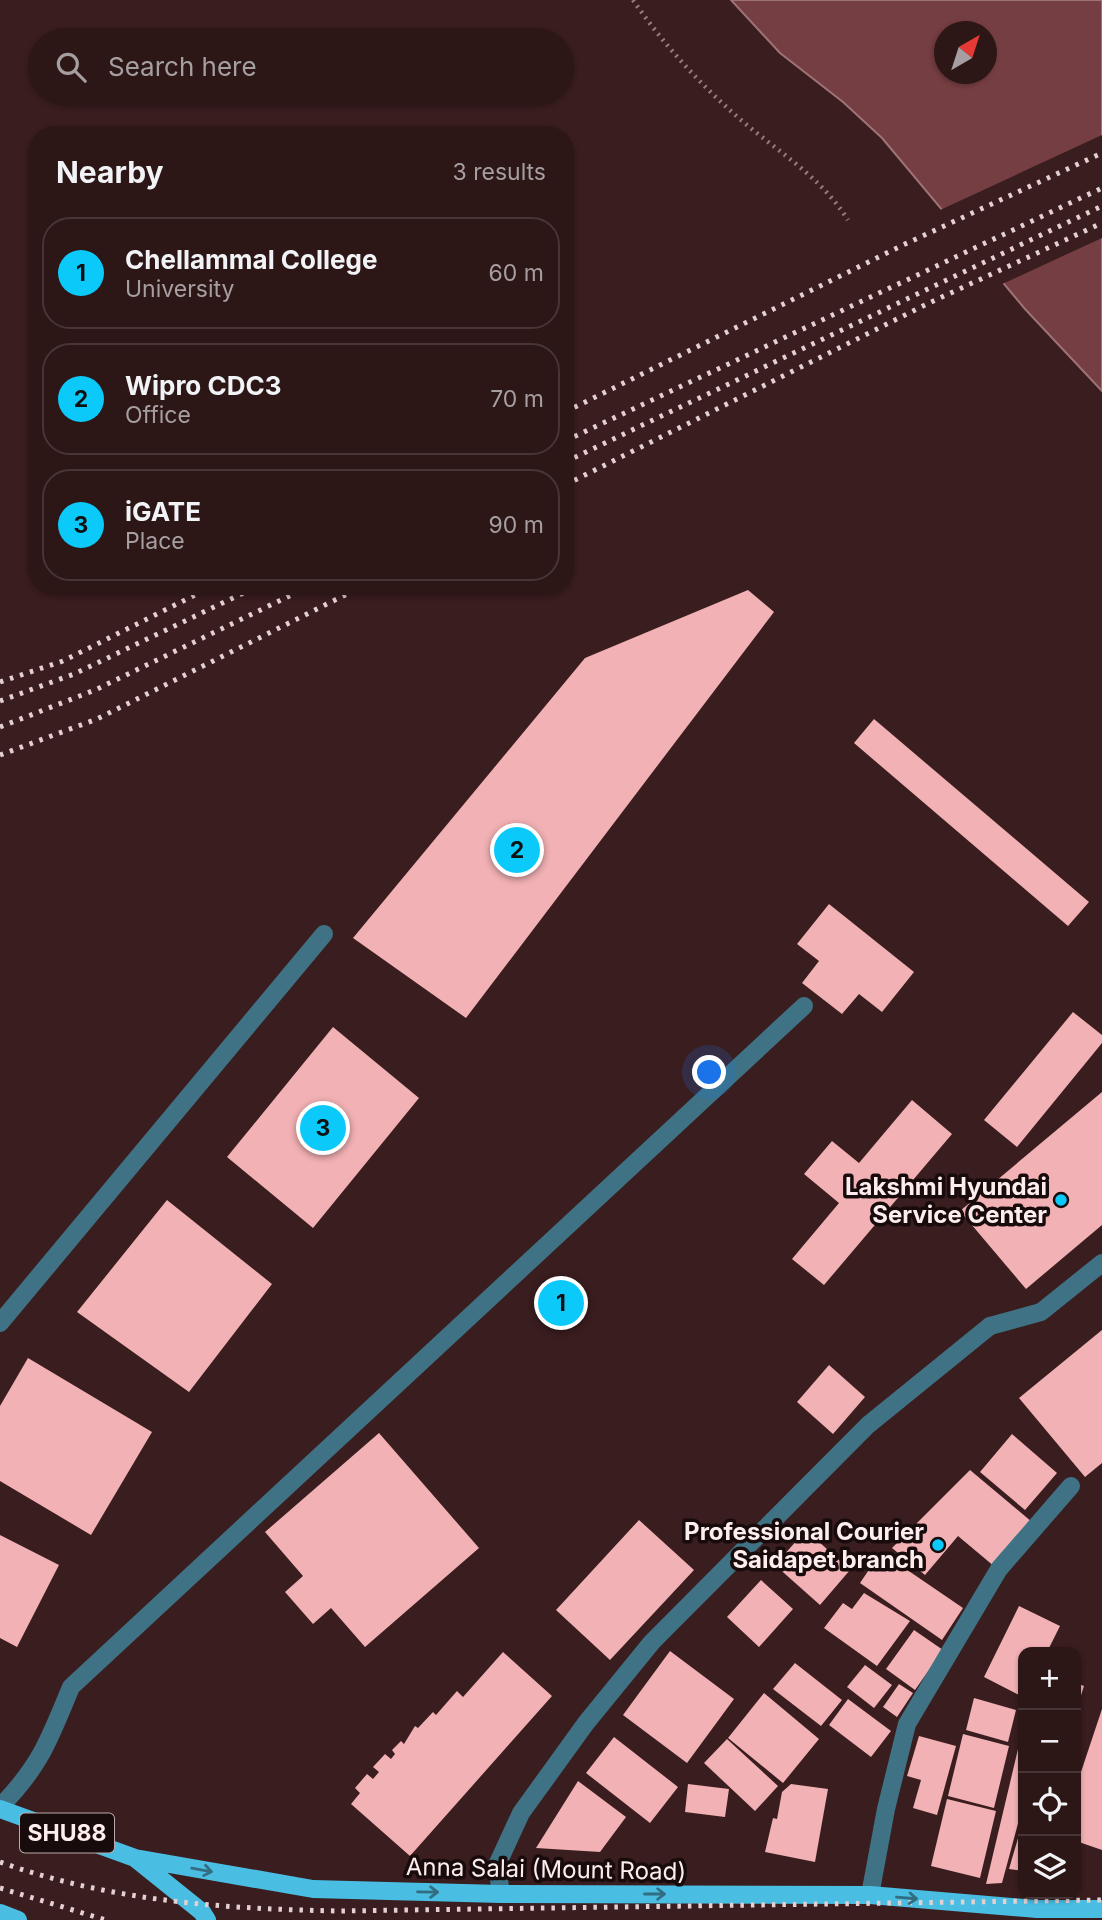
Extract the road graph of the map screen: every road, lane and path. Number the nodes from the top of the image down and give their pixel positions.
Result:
1 (633, 0) edge
2 (848, 220) dead end
3 (324, 934) dead end
4 (804, 1006) dead end
5 (1102, 1263) edge
6 (0, 1323) edge
7 (1071, 1486) dead end
8 (0, 1808) edge
9 (135, 1858) junction
10 (500, 1894) junction
11 (870, 1895) junction
12 (1102, 1909) edge
13 (0, 1913) edge
14 (205, 1916) edge
15 (18, 1920) edge
16 (219, 1920) edge

1 - 2 path
3 - 6 street
4 - 8 street
5 - 10 street
7 - 11 street
8 - 9 main road, Anna Salai (Mount Road) / SHU88
9 -> 10 main road, Anna Salai (Mount Road) / SHU88
9 - 14 main road, SHU88
10 -> 11 main road, Anna Salai (Mount Road) / SHU88
11 -> 12 main road, Anna Salai (Mount Road) / SHU88
13 - 15 main road
14 - 16 main road, SHU88

